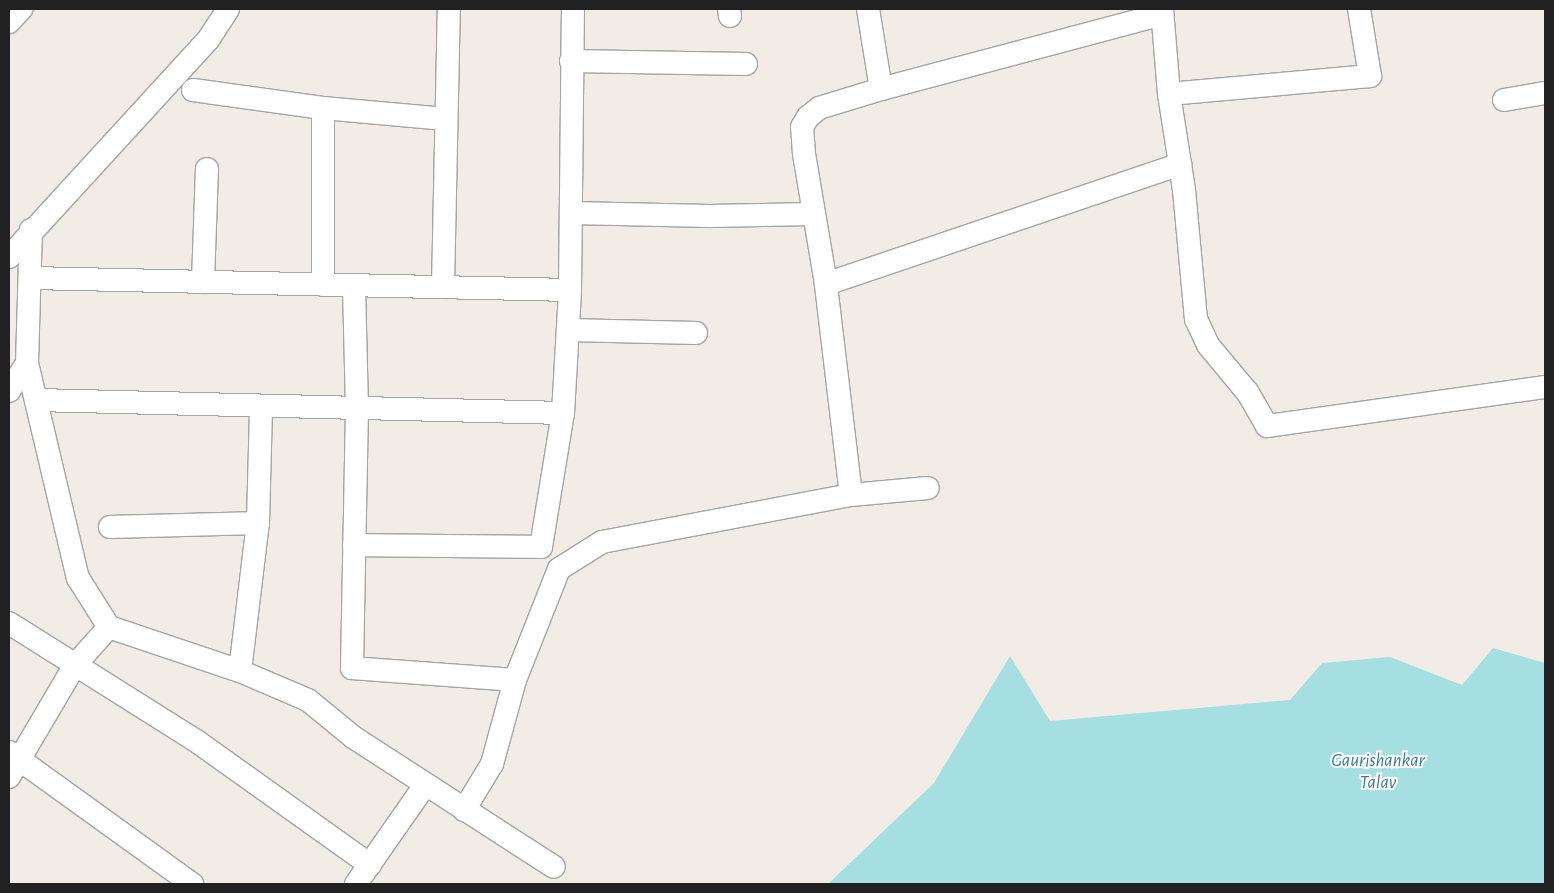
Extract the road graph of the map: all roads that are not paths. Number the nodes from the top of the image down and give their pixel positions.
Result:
1 (21, 9) edge
2 (228, 9) edge
3 (448, 9) edge
4 (572, 9) edge
5 (868, 9) edge
6 (1359, 9) edge
7 (1162, 11) edge
8 (9, 22) edge
9 (571, 61) junction
10 (746, 64) dead end
11 (881, 89) junction
12 (193, 90) dead end
13 (1545, 93) edge
14 (1169, 94) junction
15 (1504, 100) dead end
16 (323, 108) junction
17 (446, 119) junction
18 (1180, 164) junction
19 (207, 170) dead end
20 (571, 213) junction
21 (814, 214) junction
22 (31, 230) junction
23 (9, 257) edge
24 (30, 278) junction
25 (203, 282) junction
26 (826, 284) junction
27 (323, 285) junction
28 (354, 286) junction
29 (443, 287) junction
30 (570, 290) junction
31 (568, 330) junction
32 (696, 333) dead end
33 (27, 363) junction
34 (1545, 387) edge
35 (9, 391) edge
36 (36, 400) junction
37 (261, 406) junction
38 (357, 408) junction
39 (563, 413) junction
40 (928, 488) dead end
41 (851, 495) junction
42 (258, 523) junction
43 (110, 527) dead end
44 (354, 545) junction
45 (9, 623) edge
46 (109, 627) junction
47 (76, 665) junction
48 (240, 671) junction
49 (515, 680) junction
50 (13, 763) edge
51 (425, 785) junction
52 (464, 810) junction
53 (370, 865) junction
54 (554, 867) dead end
55 (192, 884) edge
56 (356, 884) edge

1 - 8 street
2 - 22 street
3 - 17 street
4 - 9 street
5 - 11 street
6 - 14 street
7 - 11 street
7 - 14 street
9 - 10 street
9 - 20 street
11 - 21 street
12 - 16 street
13 - 15 street
14 - 18 street
16 - 17 street
16 - 27 street
17 - 29 street
18 - 26 street
18 - 34 street
19 - 25 street
20 - 21 street
20 - 30 street
21 - 26 street
22 - 23 street
22 - 24 street
24 - 25 street
24 - 33 street
25 - 27 street
26 - 41 street
27 - 28 street
28 - 29 street
28 - 38 street
29 - 30 street
30 - 31 street
31 - 32 street
31 - 39 street
33 - 35 street
33 - 36 street
36 - 37 street
36 - 46 street
37 - 38 street
37 - 42 street
38 - 39 street
38 - 44 street
39 - 44 street
40 - 41 street
41 - 49 street
42 - 43 street
42 - 48 street
44 - 49 street
45 - 47 street
46 - 47 street
46 - 48 street
47 - 50 street
47 - 53 street
48 - 51 street
49 - 52 street
50 - 55 street
51 - 52 street
51 - 53 street
52 - 54 street
53 - 56 street

